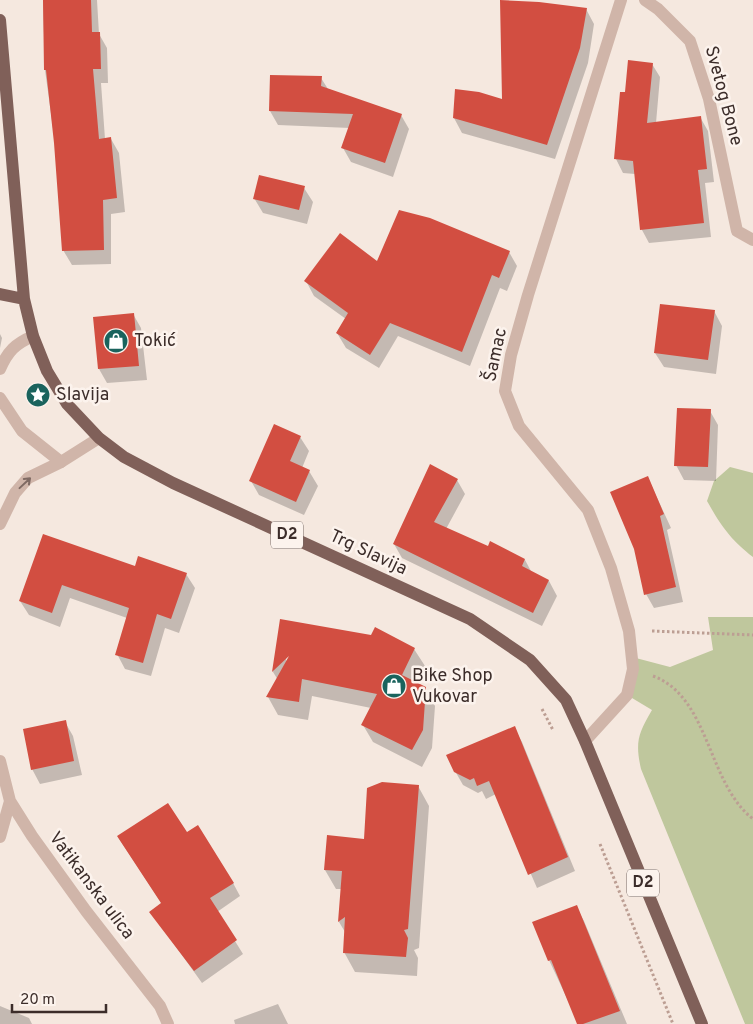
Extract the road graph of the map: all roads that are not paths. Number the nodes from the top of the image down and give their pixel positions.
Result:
1 (621, 0) edge
2 (645, 0) edge
3 (0, 20) edge
4 (753, 240) edge
5 (0, 294) edge
6 (24, 299) junction
7 (33, 336) junction
8 (0, 369) edge
9 (0, 398) edge
10 (99, 438) junction
11 (61, 462) junction
12 (0, 524) edge
13 (585, 741) junction
14 (0, 760) edge
15 (10, 801) junction
16 (0, 837) edge
17 (168, 1024) edge
18 (702, 1024) edge

1 - 13 street, Šamac
2 - 4 street, Svetog Bone
3 - 6 main road, D2
5 - 6 main road
6 - 7 main road, Trg Slavija / D2
7 - 8 street
7 - 10 main road, Trg Slavija / D2
9 - 11 street
10 - 11 street
10 - 13 main road, Trg Slavija / D2
12 -> 11 street
13 - 18 main road, D2
14 - 15 street, Vatikanska ulica
15 - 16 street
15 - 17 street, Vatikanska ulica

